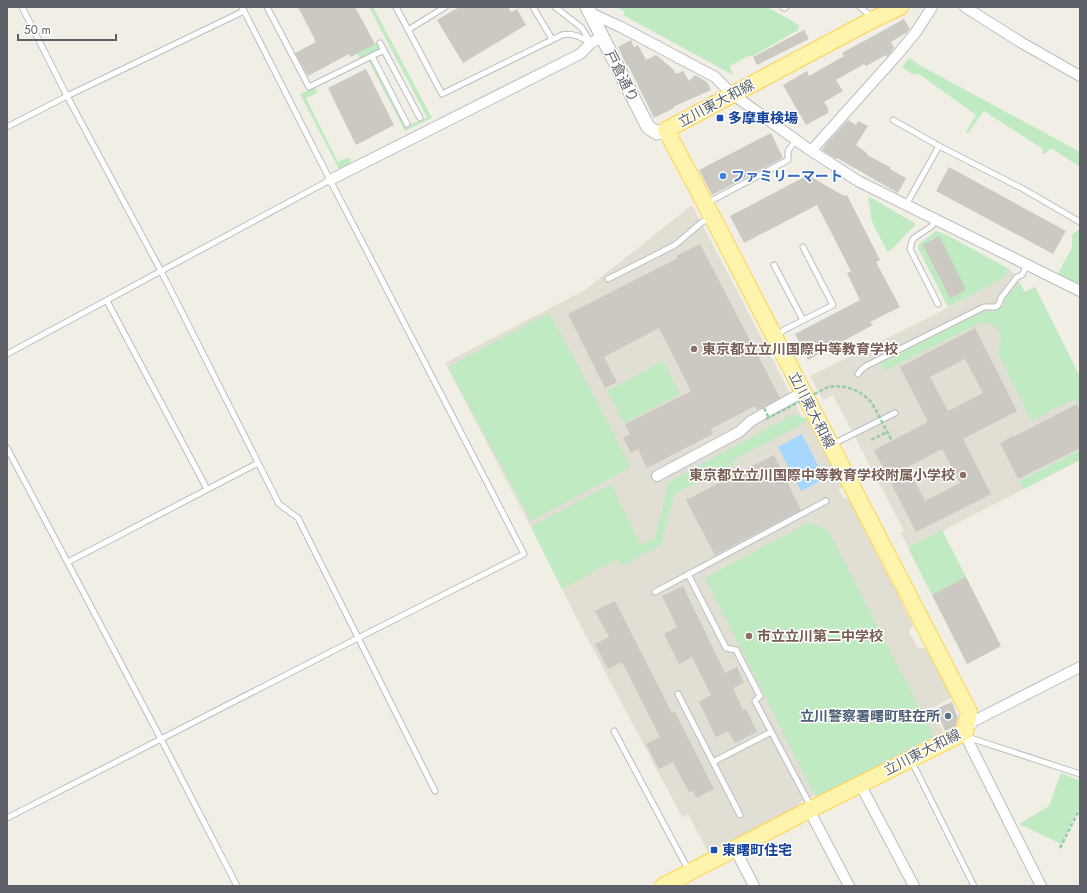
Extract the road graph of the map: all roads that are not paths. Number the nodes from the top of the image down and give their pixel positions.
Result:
1 (22, 7) edge
2 (267, 7) edge
3 (396, 7) edge
4 (445, 7) edge
5 (533, 7) edge
6 (555, 7) edge
7 (860, 7) edge
8 (900, 7) edge
9 (932, 7) edge
10 (965, 7) edge
11 (243, 9) edge
12 (589, 10) edge
13 (874, 19) junction
14 (408, 30) junction
15 (552, 40) junction
16 (596, 40) junction
17 (380, 43) dead end
18 (384, 50) junction
19 (372, 56) junction
20 (1080, 76) edge
21 (732, 94) junction
22 (67, 96) junction
23 (420, 118) dead end
24 (893, 120) dead end
25 (407, 124) dead end
26 (7, 127) edge
27 (666, 130) junction
28 (796, 140) junction
29 (939, 146) junction
30 (812, 150) junction
31 (330, 180) junction
32 (906, 205) junction
33 (708, 210) junction
34 (935, 220) junction
35 (1080, 222) edge
36 (803, 247) dead end
37 (774, 265) dead end
38 (1027, 265) junction
39 (161, 271) junction
40 (608, 279) dead end
41 (1080, 291) edge
42 (107, 301) junction
43 (938, 304) dead end
44 (803, 320) junction
45 (774, 337) junction
46 (7, 354) edge
47 (858, 374) dead end
48 (803, 392) junction
49 (895, 413) dead end
50 (831, 445) junction
51 (7, 448) edge
52 (258, 463) junction
53 (657, 476) dead end
54 (207, 489) junction
55 (826, 501) dead end
56 (68, 562) junction
57 (688, 574) junction
58 (655, 592) dead end
59 (358, 638) junction
60 (1080, 666) edge
61 (678, 694) dead end
62 (614, 731) dead end
63 (771, 732) junction
64 (966, 734) junction
65 (161, 739) junction
66 (910, 759) junction
67 (713, 762) junction
68 (1080, 774) edge
69 (860, 784) junction
70 (435, 791) dead end
71 (809, 810) junction
72 (740, 815) dead end
73 (7, 818) edge
74 (735, 849) junction
75 (690, 872) junction
76 (237, 886) edge
77 (663, 886) edge
78 (754, 886) edge
79 (849, 886) edge
80 (914, 886) edge
81 (974, 886) edge
82 (1041, 886) edge

1 - 22 lane
2 - 19 lane
3 - 14 lane
4 - 14 lane
5 - 15 lane
6 - 16 lane
7 - 13 lane
8 - 13 main road, 立川東大和線
9 - 30 street
10 - 20 street
11 - 22 lane
11 - 31 lane
12 - 16 street, 戸倉通り
12 - 21 street
13 - 21 main road, 立川東大和線
14 - 15 lane
15 - 16 lane
16 - 27 street, 戸倉通り
16 - 31 street
17 - 18 lane
18 - 19 lane
18 - 23 lane
19 - 25 lane
21 - 27 main road, 立川東大和線
21 - 28 street
22 - 26 lane
22 - 39 lane
24 - 29 lane
27 - 33 main road, 立川東大和線
28 - 30 street
28 - 33 lane
29 - 32 lane
29 - 35 lane
30 - 32 street
31 - 39 lane
31 - 59 lane
32 - 34 street
33 - 40 lane
33 - 45 main road, 立川東大和線
34 - 38 street
34 - 43 lane
36 - 44 lane
37 - 44 lane
38 - 41 street
38 - 47 lane
39 - 42 lane
39 - 52 lane
42 - 46 lane
42 - 54 lane
44 - 45 lane
45 - 48 main road, 立川東大和線
48 - 50 main road, 立川東大和線
48 - 53 street
49 - 50 lane
50 - 64 main road, 立川東大和線
51 - 56 lane
52 - 54 lane
52 - 59 lane
54 - 56 lane
55 - 57 lane
56 - 65 lane
57 - 58 lane
57 - 63 lane
59 - 65 lane
59 - 70 lane
60 - 64 street
61 - 67 lane
62 - 75 lane
63 - 67 lane
63 - 71 lane
64 - 66 main road, 立川東大和線
64 - 68 lane
64 - 82 street
65 - 73 lane
65 - 76 lane
66 - 69 main road, 立川東大和線
66 - 81 lane
67 - 72 lane
69 - 71 main road, 立川東大和線
69 - 80 street
71 - 74 main road, 立川東大和線
71 - 79 street
74 - 75 main road, 立川東大和線
74 - 78 street
75 - 77 main road, 立川東大和線

